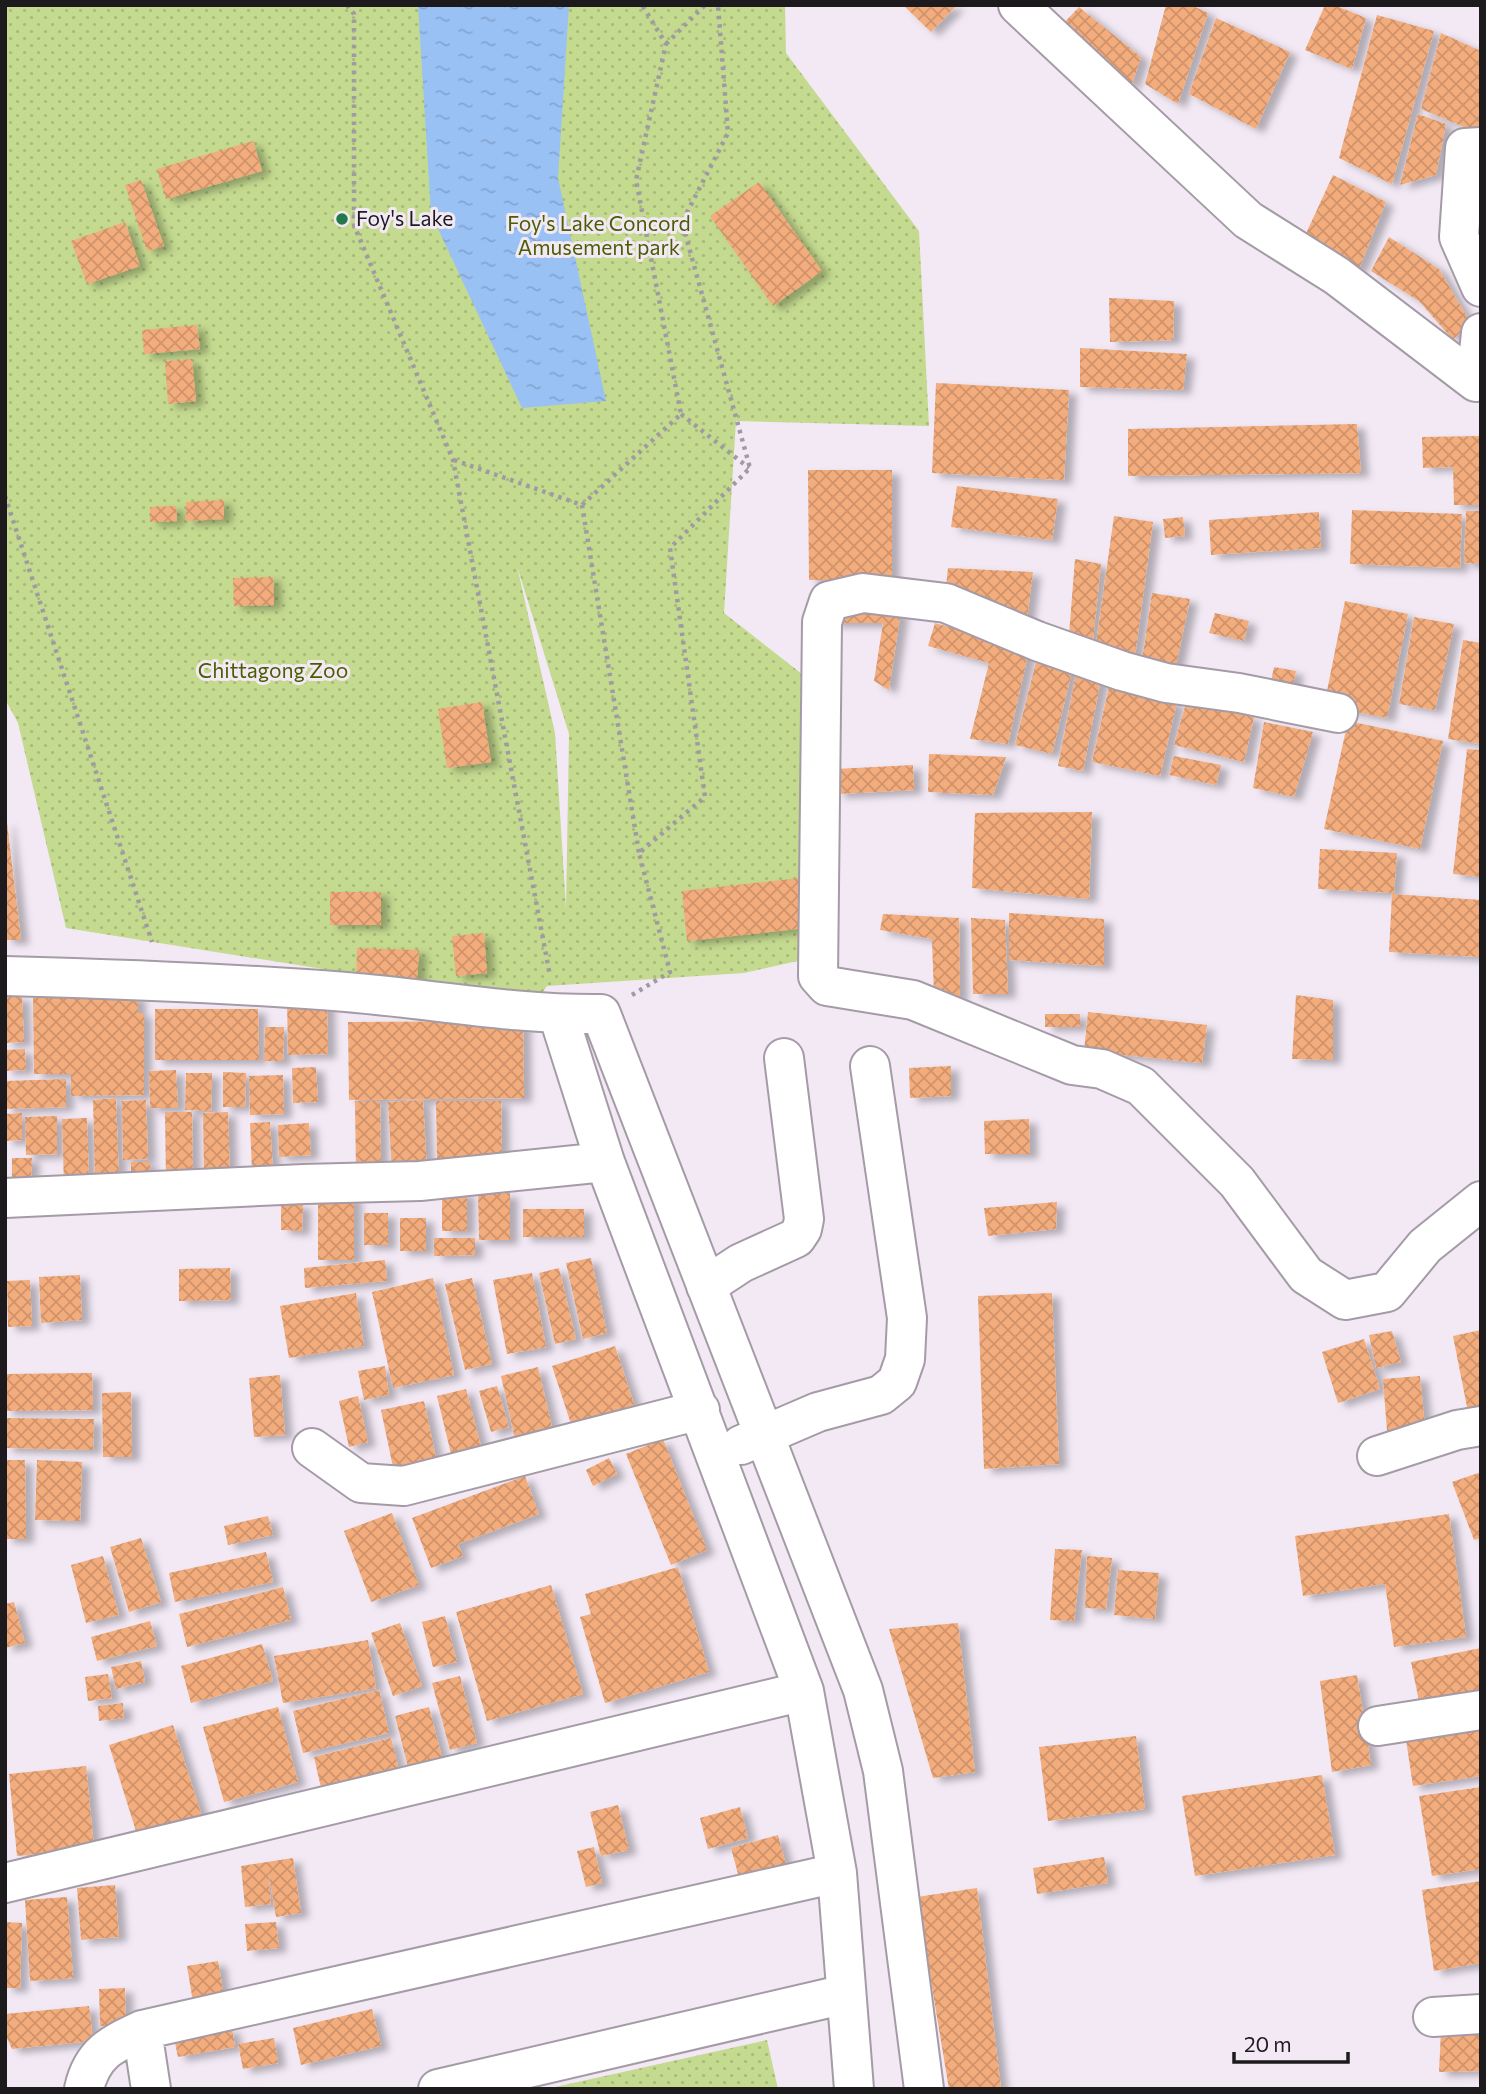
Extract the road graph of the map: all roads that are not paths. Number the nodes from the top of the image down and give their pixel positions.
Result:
1 (1018, 5) edge
2 (1481, 147) edge
3 (1481, 287) edge
4 (1481, 333) edge
5 (1478, 387) edge
6 (1338, 713) dead end
7 (5, 976) edge
8 (558, 1014) junction
9 (784, 1058) dead end
10 (870, 1066) dead end
11 (605, 1162) junction
12 (5, 1198) edge
13 (1481, 1201) edge
14 (706, 1286) junction
15 (700, 1410) junction
16 (1481, 1426) edge
17 (764, 1437) junction
18 (312, 1448) dead end
19 (716, 1454) junction
20 (1377, 1456) dead end
21 (804, 1691) junction
22 (1481, 1710) edge
23 (1378, 1726) dead end
24 (837, 1873) junction
25 (5, 1883) edge
26 (846, 1994) junction
27 (1481, 2014) edge
28 (1433, 2017) dead end
29 (142, 2030) junction
30 (84, 2089) edge
31 (151, 2089) edge
32 (438, 2089) edge
33 (854, 2089) edge
34 (924, 2089) edge

1 - 5 street
2 - 3 street
4 - 5 street
6 - 13 street
7 - 8 street
8 - 11 street
8 - 14 street
9 - 14 street
10 - 17 street
11 - 12 street
11 - 15 street
14 - 17 street
15 - 18 street
15 - 19 street
16 - 20 street
17 - 19 street
17 - 34 street
19 - 21 street
21 - 24 street
21 - 25 street
22 - 23 street
24 - 26 street
24 - 29 street
26 - 32 street
26 - 33 street
27 - 28 street
29 - 30 street
29 - 31 street

